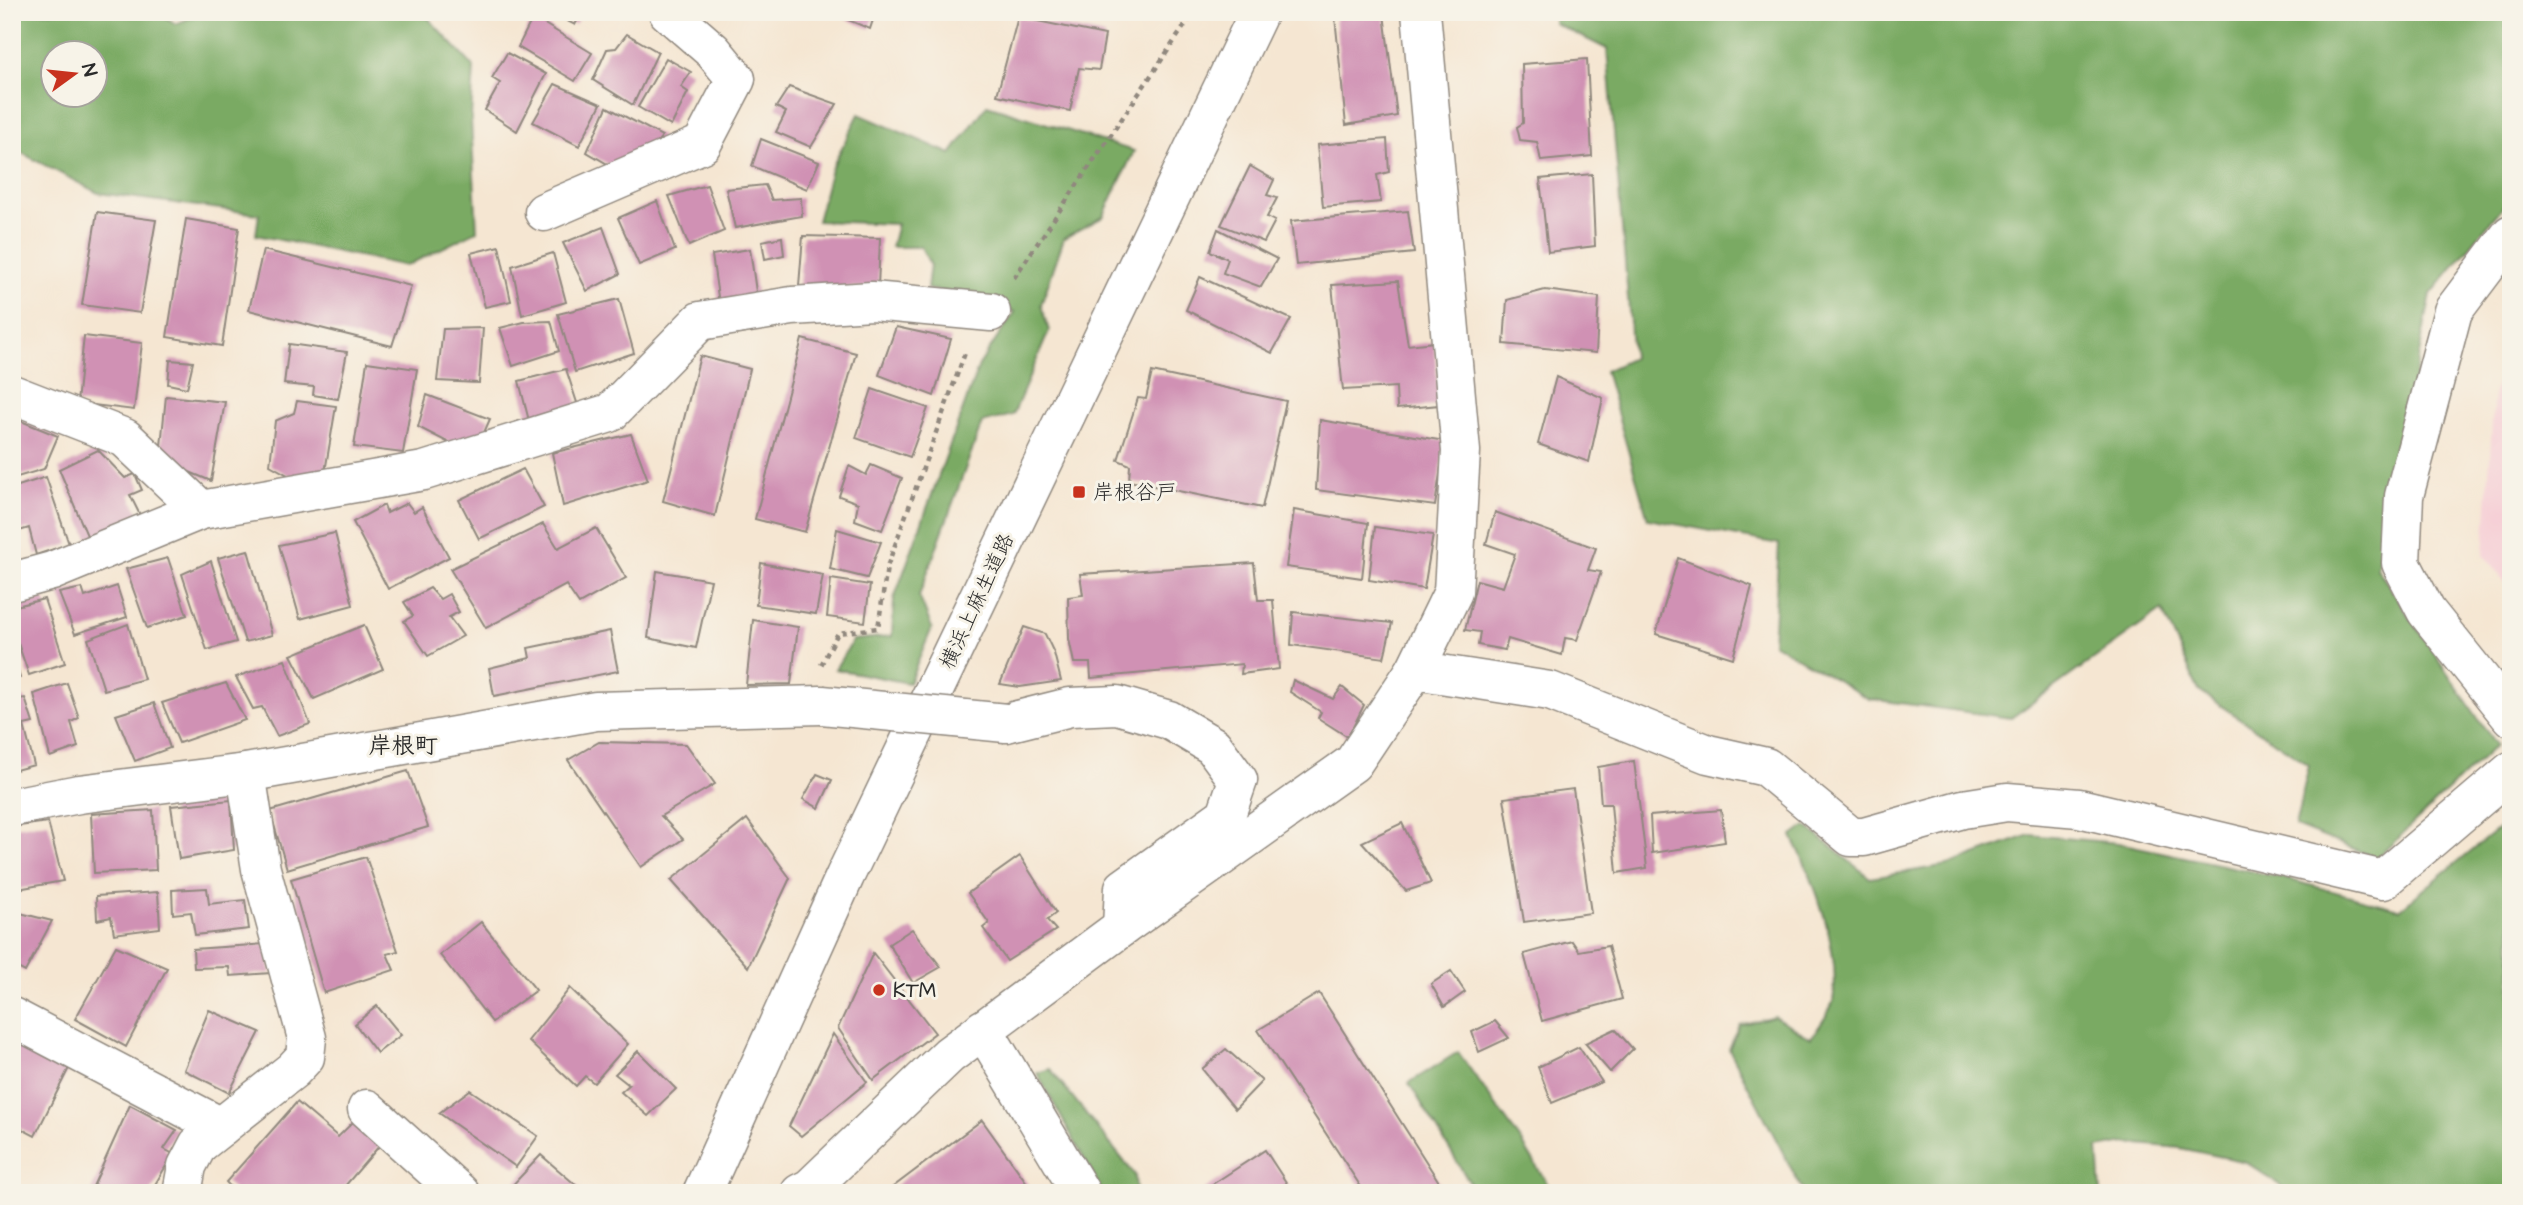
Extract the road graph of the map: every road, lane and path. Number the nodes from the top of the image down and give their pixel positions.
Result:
1 (668, 12) edge
2 (1194, 12) edge
3 (1259, 12) edge
4 (1421, 12) edge
5 (544, 212) dead end
6 (2511, 234) edge
7 (991, 312) joint
8 (967, 348) dead end
9 (12, 394) edge
10 (201, 510) junction
11 (12, 582) edge
12 (1415, 670) junction
13 (813, 706) junction
14 (2511, 717) edge
15 (2511, 771) edge
16 (246, 773) junction
17 (12, 807) edge
18 (1122, 927) junction
19 (12, 1017) edge
20 (983, 1029) junction
21 (367, 1109) dead end
22 (221, 1127) junction
23 (181, 1193) edge
24 (460, 1193) edge
25 (702, 1193) edge
26 (800, 1193) edge
27 (1081, 1193) edge

1 - 5 street
2 - 7 path
3 - 25 street, 横浜上麻生道路
4 - 12 street
6 - 14 street
7 - 10 street
8 - 13 path
9 - 10 street
10 - 11 street
12 - 15 street
12 - 18 street
13 - 16 street
13 - 18 street, bridge
16 - 17 street
16 - 22 street
18 - 20 street
19 - 22 street
20 - 26 street
20 - 27 street
21 - 24 street
22 - 23 street

